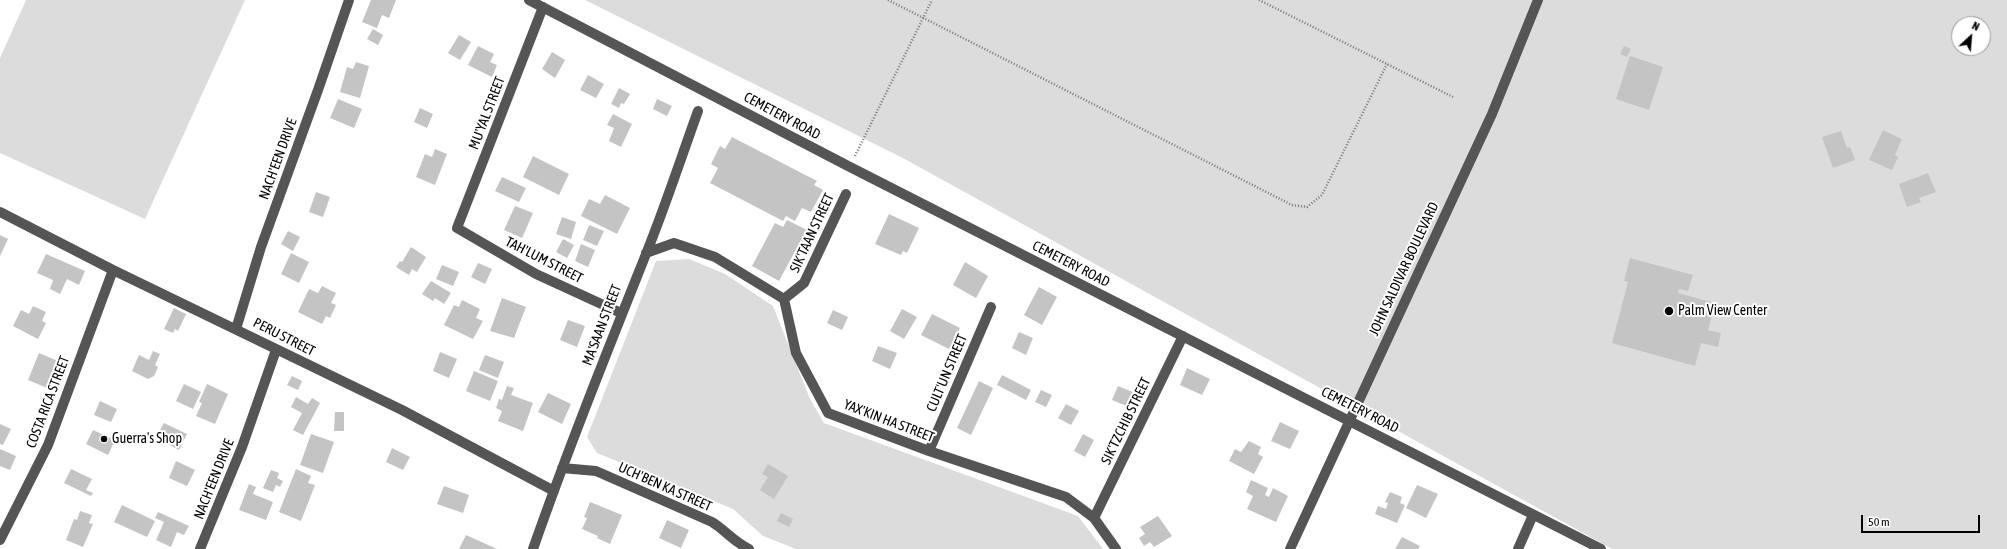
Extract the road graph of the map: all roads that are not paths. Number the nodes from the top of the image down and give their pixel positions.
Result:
1 (349, 0) edge
2 (529, 0) edge
3 (1538, 0) edge
4 (543, 7) junction
5 (698, 111) dead end
6 (846, 194) dead end
7 (0, 212) edge
8 (457, 228) joint
9 (646, 253) junction
10 (113, 270) junction
11 (784, 298) junction
12 (991, 307) dead end
13 (621, 313) junction
14 (236, 328) junction
15 (1183, 336) junction
16 (276, 350) junction
17 (1349, 420) junction
18 (929, 451) junction
19 (562, 468) junction
20 (554, 491) junction
21 (1533, 515) junction
22 (1094, 518) junction
23 (0, 540) edge
24 (736, 546) edge
25 (200, 549) edge
26 (533, 549) edge
27 (749, 549) edge
28 (1116, 549) edge
29 (1290, 549) edge
30 (1518, 549) edge
31 (1602, 549) edge

1 - 14 street, NACH'EEN DRIVE
2 - 4 street, CEMETERY ROAD
3 - 17 street, JOHN SALDIVAR BOULEVARD
4 - 8 street, MU'YAL STREET
4 - 15 street, CEMETERY ROAD
5 - 9 street, MA'SAAN STREET
6 - 11 street, SIK'TAAN STREET
7 - 10 street, PERU STREET
8 - 13 street, TAH'LUM STREET
9 - 11 street
9 - 13 street, MA'SAAN STREET
10 - 14 street, PERU STREET
10 - 23 street, COSTA RICA STREET
11 - 18 street, YAX'KIN HA STREET
12 - 18 street, CULT'UN STREET
13 - 19 street, MA'SAAN STREET
14 - 16 street, PERU STREET
15 - 17 street, CEMETERY ROAD
15 - 22 street, SIK'TZCHIB STREET
16 - 20 street, PERU STREET
16 - 25 street, NACH'EEN DRIVE
17 - 21 street, CEMETERY ROAD
17 - 29 street, JOHN SALDIVAR BOULEVARD
18 - 22 street, YAX'KIN HA STREET
19 - 20 street, MA'SAAN STREET
19 - 24 street, UCH'BEN KA STREET
20 - 26 street, MA'SAAN STREET
21 - 30 street
21 - 31 street, CEMETERY ROAD
22 - 28 street, YAX'KIN HA STREET
24 - 27 street, UCH'BEN KA STREET

